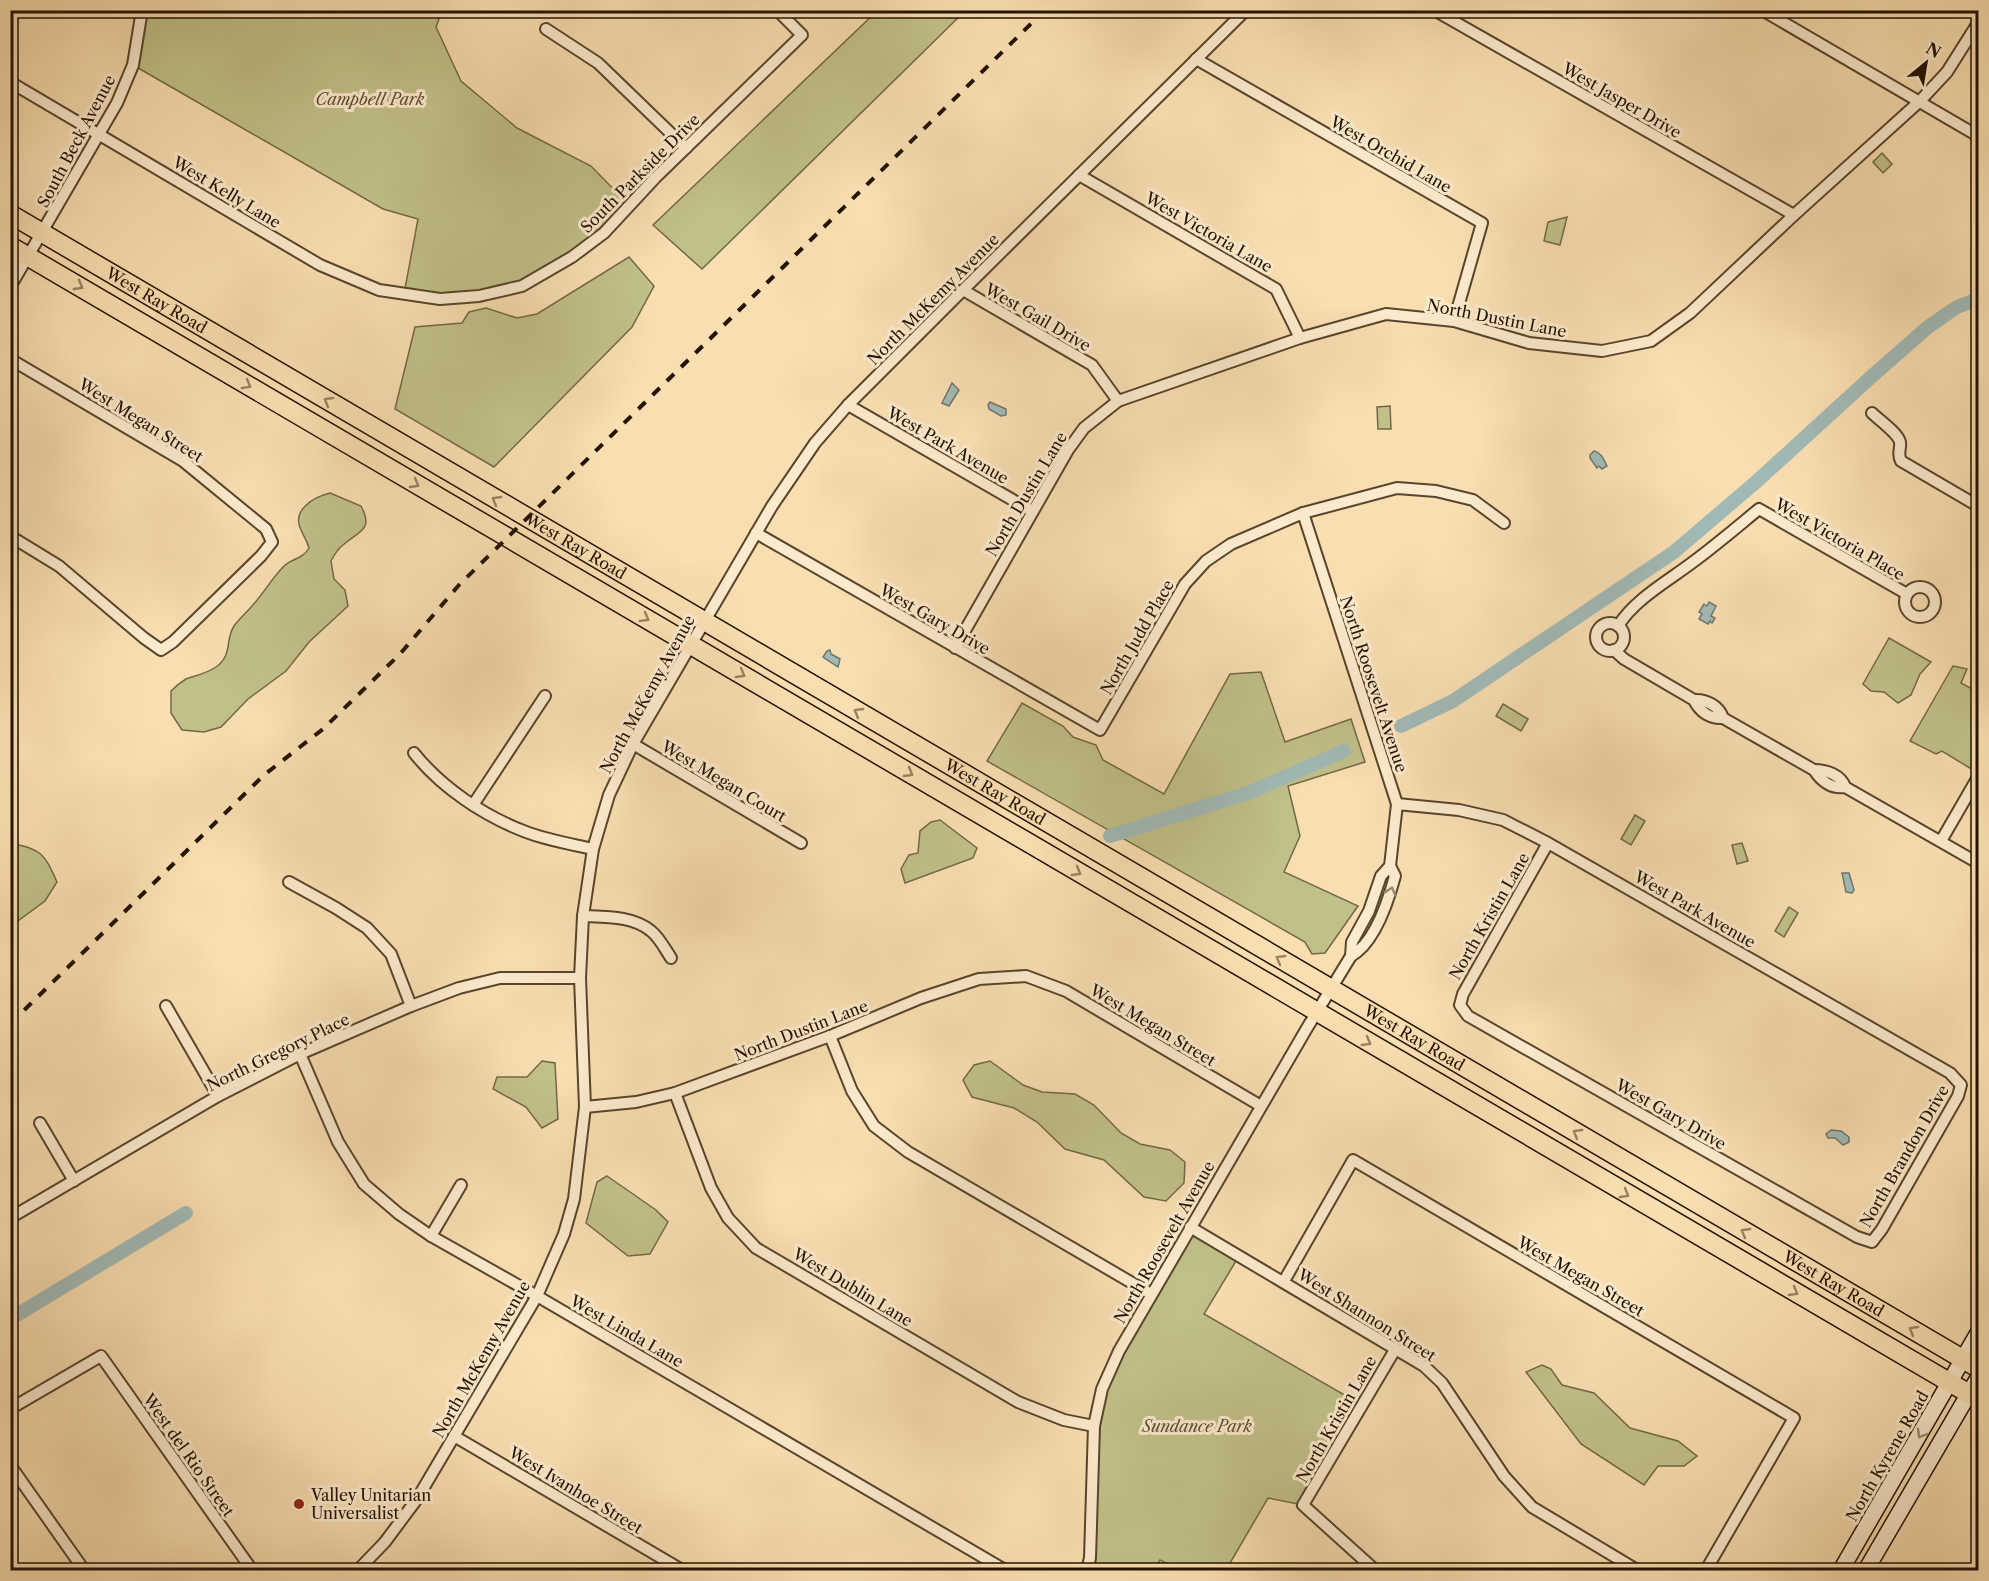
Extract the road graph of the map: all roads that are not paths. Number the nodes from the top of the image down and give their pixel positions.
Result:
1 (142, 10) edge
2 (777, 10) edge
3 (1246, 10) edge
4 (1434, 10) edge
5 (1761, 10) edge
6 (1978, 23) edge
7 (546, 29) dead end
8 (1196, 59) junction
9 (10, 82) edge
10 (1920, 101) junction
11 (100, 134) junction
12 (1978, 136) edge
13 (686, 148) junction
14 (1079, 175) junction
15 (10, 214) edge
16 (1794, 215) junction
17 (35, 245) junction
18 (10, 246) edge
19 (10, 287) edge
20 (963, 290) junction
21 (440, 299) joint
22 (1454, 321) junction
23 (1300, 338) junction
24 (10, 359) edge
25 (1118, 401) junction
26 (848, 405) junction
27 (1872, 413) dead end
28 (1978, 506) edge
29 (1032, 511) junction
30 (1303, 513) junction
31 (1504, 523) dead end
32 (756, 533) junction
33 (10, 536) edge
34 (1907, 594) dead end
35 (704, 622) junction
36 (1618, 626) junction
37 (690, 645) junction
38 (955, 648) junction
39 (1614, 650) junction
40 (545, 696) dead end
41 (1100, 730) joint
42 (633, 744) junction
43 (414, 753) dead end
44 (1978, 777) edge
45 (1397, 804) junction
46 (472, 805) junction
47 (1941, 841) junction
48 (801, 843) dead end
49 (1548, 843) junction
50 (593, 849) junction
51 (1978, 863) edge
52 (289, 882) dead end
53 (583, 916) junction
54 (671, 958) dead end
55 (1026, 976) joint
56 (580, 978) junction
57 (1330, 989) junction
58 (1460, 1005) joint
59 (166, 1006) dead end
60 (411, 1006) junction
61 (1316, 1012) junction
62 (830, 1036) junction
63 (300, 1054) junction
64 (1961, 1085) joint
65 (675, 1093) junction
66 (218, 1096) junction
67 (1261, 1106) junction
68 (585, 1107) junction
69 (40, 1123) dead end
70 (74, 1181) junction
71 (461, 1185) dead end
72 (10, 1218) edge
73 (1190, 1227) junction
74 (431, 1236) junction
75 (1872, 1242) joint
76 (1284, 1281) junction
77 (1151, 1294) junction
78 (537, 1296) junction
79 (1978, 1333) edge
80 (1396, 1348) junction
81 (1971, 1364) edge
82 (1951, 1383) junction
83 (1976, 1390) edge
84 (10, 1409) edge
85 (1094, 1426) junction
86 (454, 1436) junction
87 (10, 1465) edge
88 (84, 1570) edge
89 (252, 1570) edge
90 (358, 1570) edge
91 (682, 1570) edge
92 (1005, 1570) edge
93 (1087, 1570) edge
94 (1375, 1570) edge
95 (1637, 1570) edge
96 (1706, 1570) edge
97 (1841, 1570) edge
98 (1866, 1570) edge

1 - 11 street, South Beck Avenue
2 - 13 street, South Parkside Drive
3 - 8 street, North McKemy Avenue
4 - 16 street, West Jasper Drive
5 - 10 street
6 - 10 street, North Dustin Lane
7 - 13 street
8 - 14 street, North McKemy Avenue
8 - 22 street, West Orchid Lane
9 - 11 street, West Kelly Lane
10 - 12 street
10 - 16 street, North Dustin Lane
11 - 17 street, South Beck Avenue
11 - 21 street, West Kelly Lane
13 - 21 street, South Parkside Drive
14 - 20 street, North McKemy Avenue
14 - 23 street, West Victoria Lane
15 - 17 main road, West Ray Road
16 - 22 street, North Dustin Lane
17 - 18 main road, West Ray Road
17 - 19 street, South Beck Avenue
35 -> 17 main road, West Ray Road
17 -> 37 main road, West Ray Road
20 - 25 street, West Gail Drive
20 - 26 street, North McKemy Avenue
22 - 23 street, North Dustin Lane
23 - 25 street, North Dustin Lane
24 - 33 street, West Megan Street
25 - 29 street, North Dustin Lane
26 - 29 street, West Park Avenue
26 - 32 street, North McKemy Avenue
27 - 28 street
29 - 38 street, North Dustin Lane
30 - 31 street, North Judd Place
30 - 41 street, North Judd Place
30 - 45 street, North Roosevelt Avenue
32 - 35 street, North McKemy Avenue
32 - 38 street, West Gary Drive
34 - 36 street, West Victoria Place
35 - 37 street, North McKemy Avenue
57 -> 35 main road, West Ray Road
36 - 39 street
36 - 39 street
37 - 42 street, North McKemy Avenue
37 -> 61 main road, West Ray Road
38 - 41 street, West Gary Drive
39 - 47 street
40 - 46 street
42 - 48 street, West Megan Court
42 - 50 street, North McKemy Avenue
43 - 46 street
44 - 47 street
45 - 49 street, West Park Avenue
45 - 57 street, North Roosevelt Avenue
46 - 50 street
47 - 51 street
49 - 58 street, North Kristin Lane
49 - 64 street, West Park Avenue
50 - 53 street, North McKemy Avenue
52 - 60 street
53 - 54 street
53 - 56 street, North McKemy Avenue
55 - 62 street, North Dustin Lane
55 - 67 street, West Megan Street
56 - 60 street, North Gregory Place
56 - 68 street, North McKemy Avenue
57 - 61 street, North Roosevelt Avenue
81 -> 57 main road, West Ray Road
58 - 75 street, West Gary Drive
59 - 66 street
60 - 63 street, North Gregory Place
61 - 67 street, North Roosevelt Avenue
61 -> 82 main road, West Ray Road
62 - 65 street, North Dustin Lane
62 - 77 street
63 - 66 street, North Gregory Place
63 - 74 street, West Linda Lane
64 - 75 street, North Brandon Drive
65 - 68 street, North Dustin Lane
65 - 85 street, West Dublin Lane
66 - 70 street, North Gregory Place
67 - 73 street, North Roosevelt Avenue
68 - 78 street, North McKemy Avenue
69 - 70 street
70 - 72 street, North Gregory Place
71 - 74 street
73 - 76 street, West Shannon Street
73 - 77 street, North Roosevelt Avenue
74 - 78 street, West Linda Lane
76 - 80 street, West Shannon Street
76 - 96 street, West Megan Street
77 - 85 street, North Roosevelt Avenue
78 - 86 street, North McKemy Avenue
78 - 92 street, West Linda Lane
79 - 81 main road, North Kyrene Road
80 - 94 street, North Kristin Lane
80 - 95 street, West Shannon Street
81 - 82 main road, North Kyrene Road
82 - 83 main road, West Ray Road
82 -> 97 main road, North Kyrene Road
83 - 98 main road
84 - 89 street, West del Rio Street
85 - 93 street, North Roosevelt Avenue
86 - 90 street, North McKemy Avenue
86 - 91 street, West Ivanhoe Street
87 - 88 street

